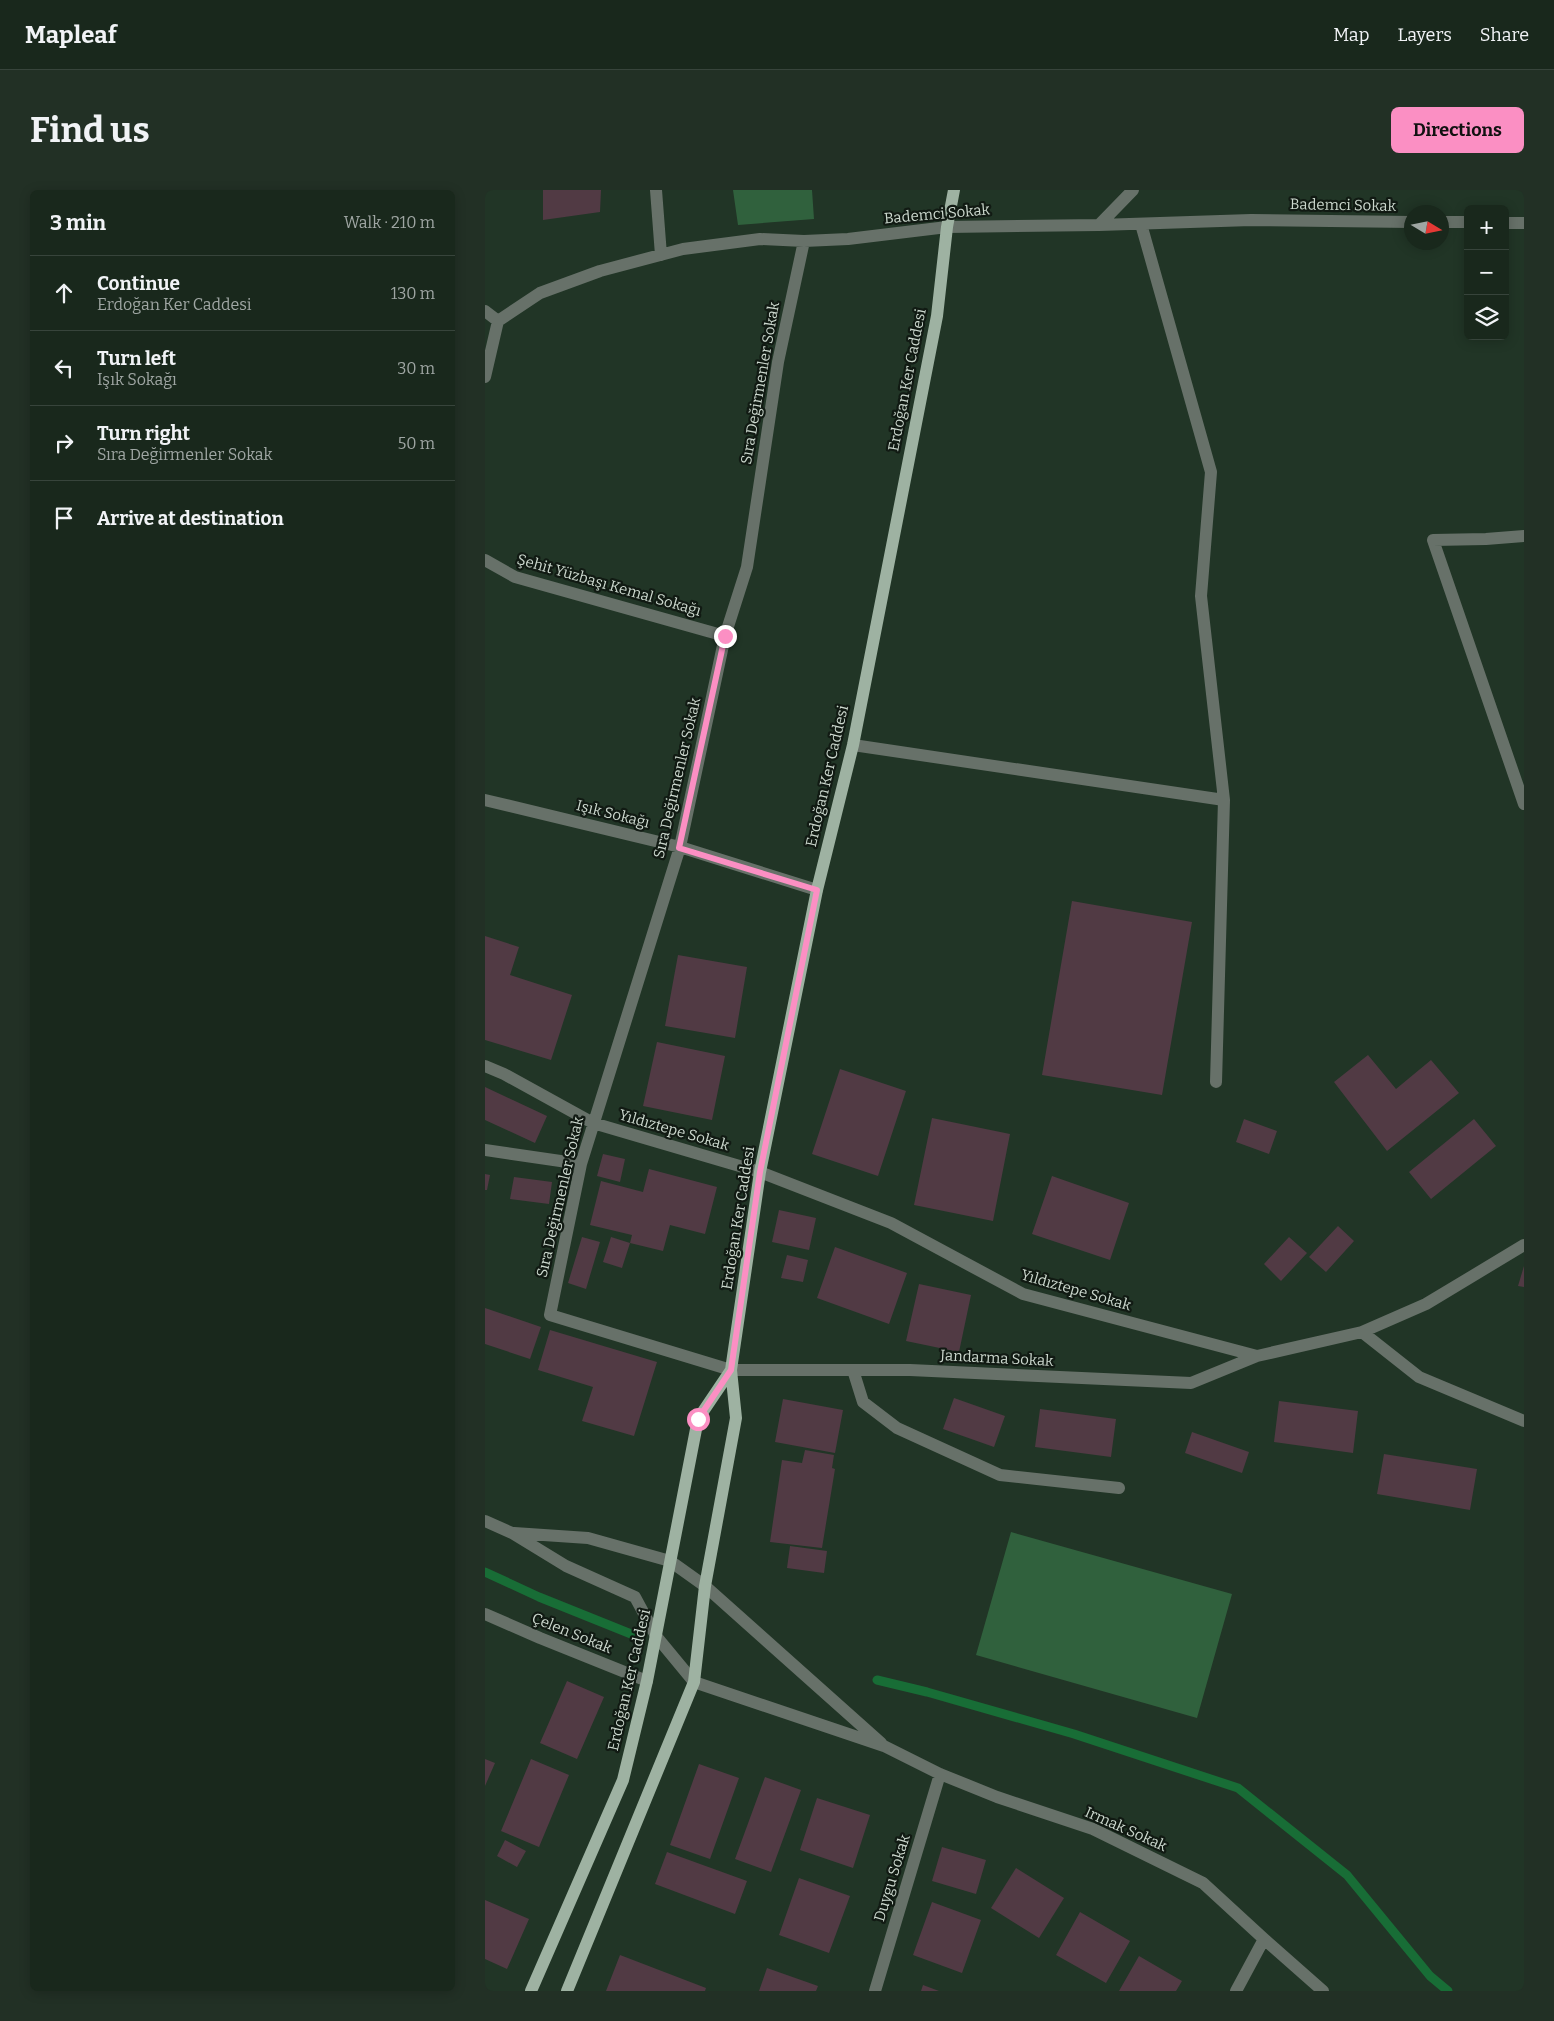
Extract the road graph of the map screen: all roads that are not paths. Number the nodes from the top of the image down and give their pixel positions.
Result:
1 (656, 190) edge
2 (954, 190) edge
3 (1133, 190) edge
4 (1404, 222) edge
5 (1449, 222) edge
6 (1464, 222) edge
7 (1509, 223) edge
8 (1524, 223) edge
9 (1141, 224) junction
10 (1099, 225) junction
11 (947, 227) junction
12 (804, 241) junction
13 (661, 255) junction
14 (485, 311) edge
15 (498, 321) junction
16 (485, 377) edge
17 (1524, 536) edge
18 (485, 560) edge
19 (725, 636) junction
20 (853, 745) junction
21 (485, 800) edge
22 (1224, 800) junction
23 (1524, 804) edge
24 (679, 848) junction
25 (817, 890) junction
26 (485, 1066) edge
27 (1216, 1082) dead end
28 (593, 1123) junction
29 (485, 1150) edge
30 (581, 1164) junction
31 (760, 1172) junction
32 (1524, 1245) edge
33 (550, 1315) joint
34 (1362, 1332) junction
35 (1257, 1356) junction
36 (731, 1370) junction
37 (853, 1370) junction
38 (1524, 1421) edge
39 (1119, 1488) dead end
40 (485, 1521) edge
41 (512, 1533) junction
42 (670, 1561) junction
43 (705, 1586) junction
44 (485, 1614) edge
45 (656, 1636) junction
46 (647, 1681) junction
47 (694, 1682) junction
48 (884, 1746) junction
49 (940, 1774) junction
50 (1264, 1939) junction
51 (531, 1991) edge
52 (567, 1991) edge
53 (875, 1991) edge
54 (1236, 1991) edge
55 (1323, 1991) edge

1 - 13 street
2 - 11 main road, Erdoğan Ker Caddesi
3 - 10 street
4 - 9 street, Bademci Sokak
5 - 6 street
7 - 8 street
9 - 10 street, Bademci Sokak
9 - 22 street
10 - 11 street, Bademci Sokak
11 - 12 street, Bademci Sokak
11 - 20 main road, Erdoğan Ker Caddesi
12 - 13 street, Bademci Sokak
12 - 19 street, Sıra Değirmenler Sokak
13 - 15 street, Bademci Sokak
14 - 15 street
15 - 16 street
17 - 23 street
18 - 19 street, Şehit Yüzbaşı Kemal Sokağı
19 - 24 street, Sıra Değirmenler Sokak
20 - 22 street
20 - 25 main road, Erdoğan Ker Caddesi
21 - 24 street, Işık Sokağı
22 - 27 street
24 - 25 street, Işık Sokağı
24 - 28 street, Sıra Değirmenler Sokak
25 - 31 main road, Erdoğan Ker Caddesi
26 - 28 street, Yıldıztepe Sokak
28 - 30 street, Sıra Değirmenler Sokak
28 - 31 street, Yıldıztepe Sokak
29 - 30 street
30 - 33 street, Sıra Değirmenler Sokak
31 - 35 street, Yıldıztepe Sokak
31 - 36 main road, Erdoğan Ker Caddesi
32 - 34 street, Yıldıztepe Sokak
33 - 36 street, Jandarma Sokak
34 - 35 street, Yıldıztepe Sokak
34 - 38 street
35 - 37 street, Jandarma Sokak
36 - 37 street, Jandarma Sokak
36 - 42 main road, Erdoğan Ker Caddesi
36 - 43 main road, Erdoğan Ker Caddesi
37 - 39 street
40 - 41 street
41 - 42 street
41 - 45 street
42 - 43 street
42 - 45 main road, Erdoğan Ker Caddesi
43 - 47 main road, Erdoğan Ker Caddesi
43 - 48 street
44 - 46 street, Çelen Sokak
45 - 46 main road, Erdoğan Ker Caddesi
45 - 47 street
46 - 51 main road, Erdoğan Ker Caddesi
47 - 48 street
47 - 52 main road, Erdoğan Ker Caddesi
48 - 49 street, Irmak Sokak
49 - 50 street, Irmak Sokak
49 - 53 street, Duygu Sokak
50 - 54 street
50 - 55 street, Irmak Sokak

